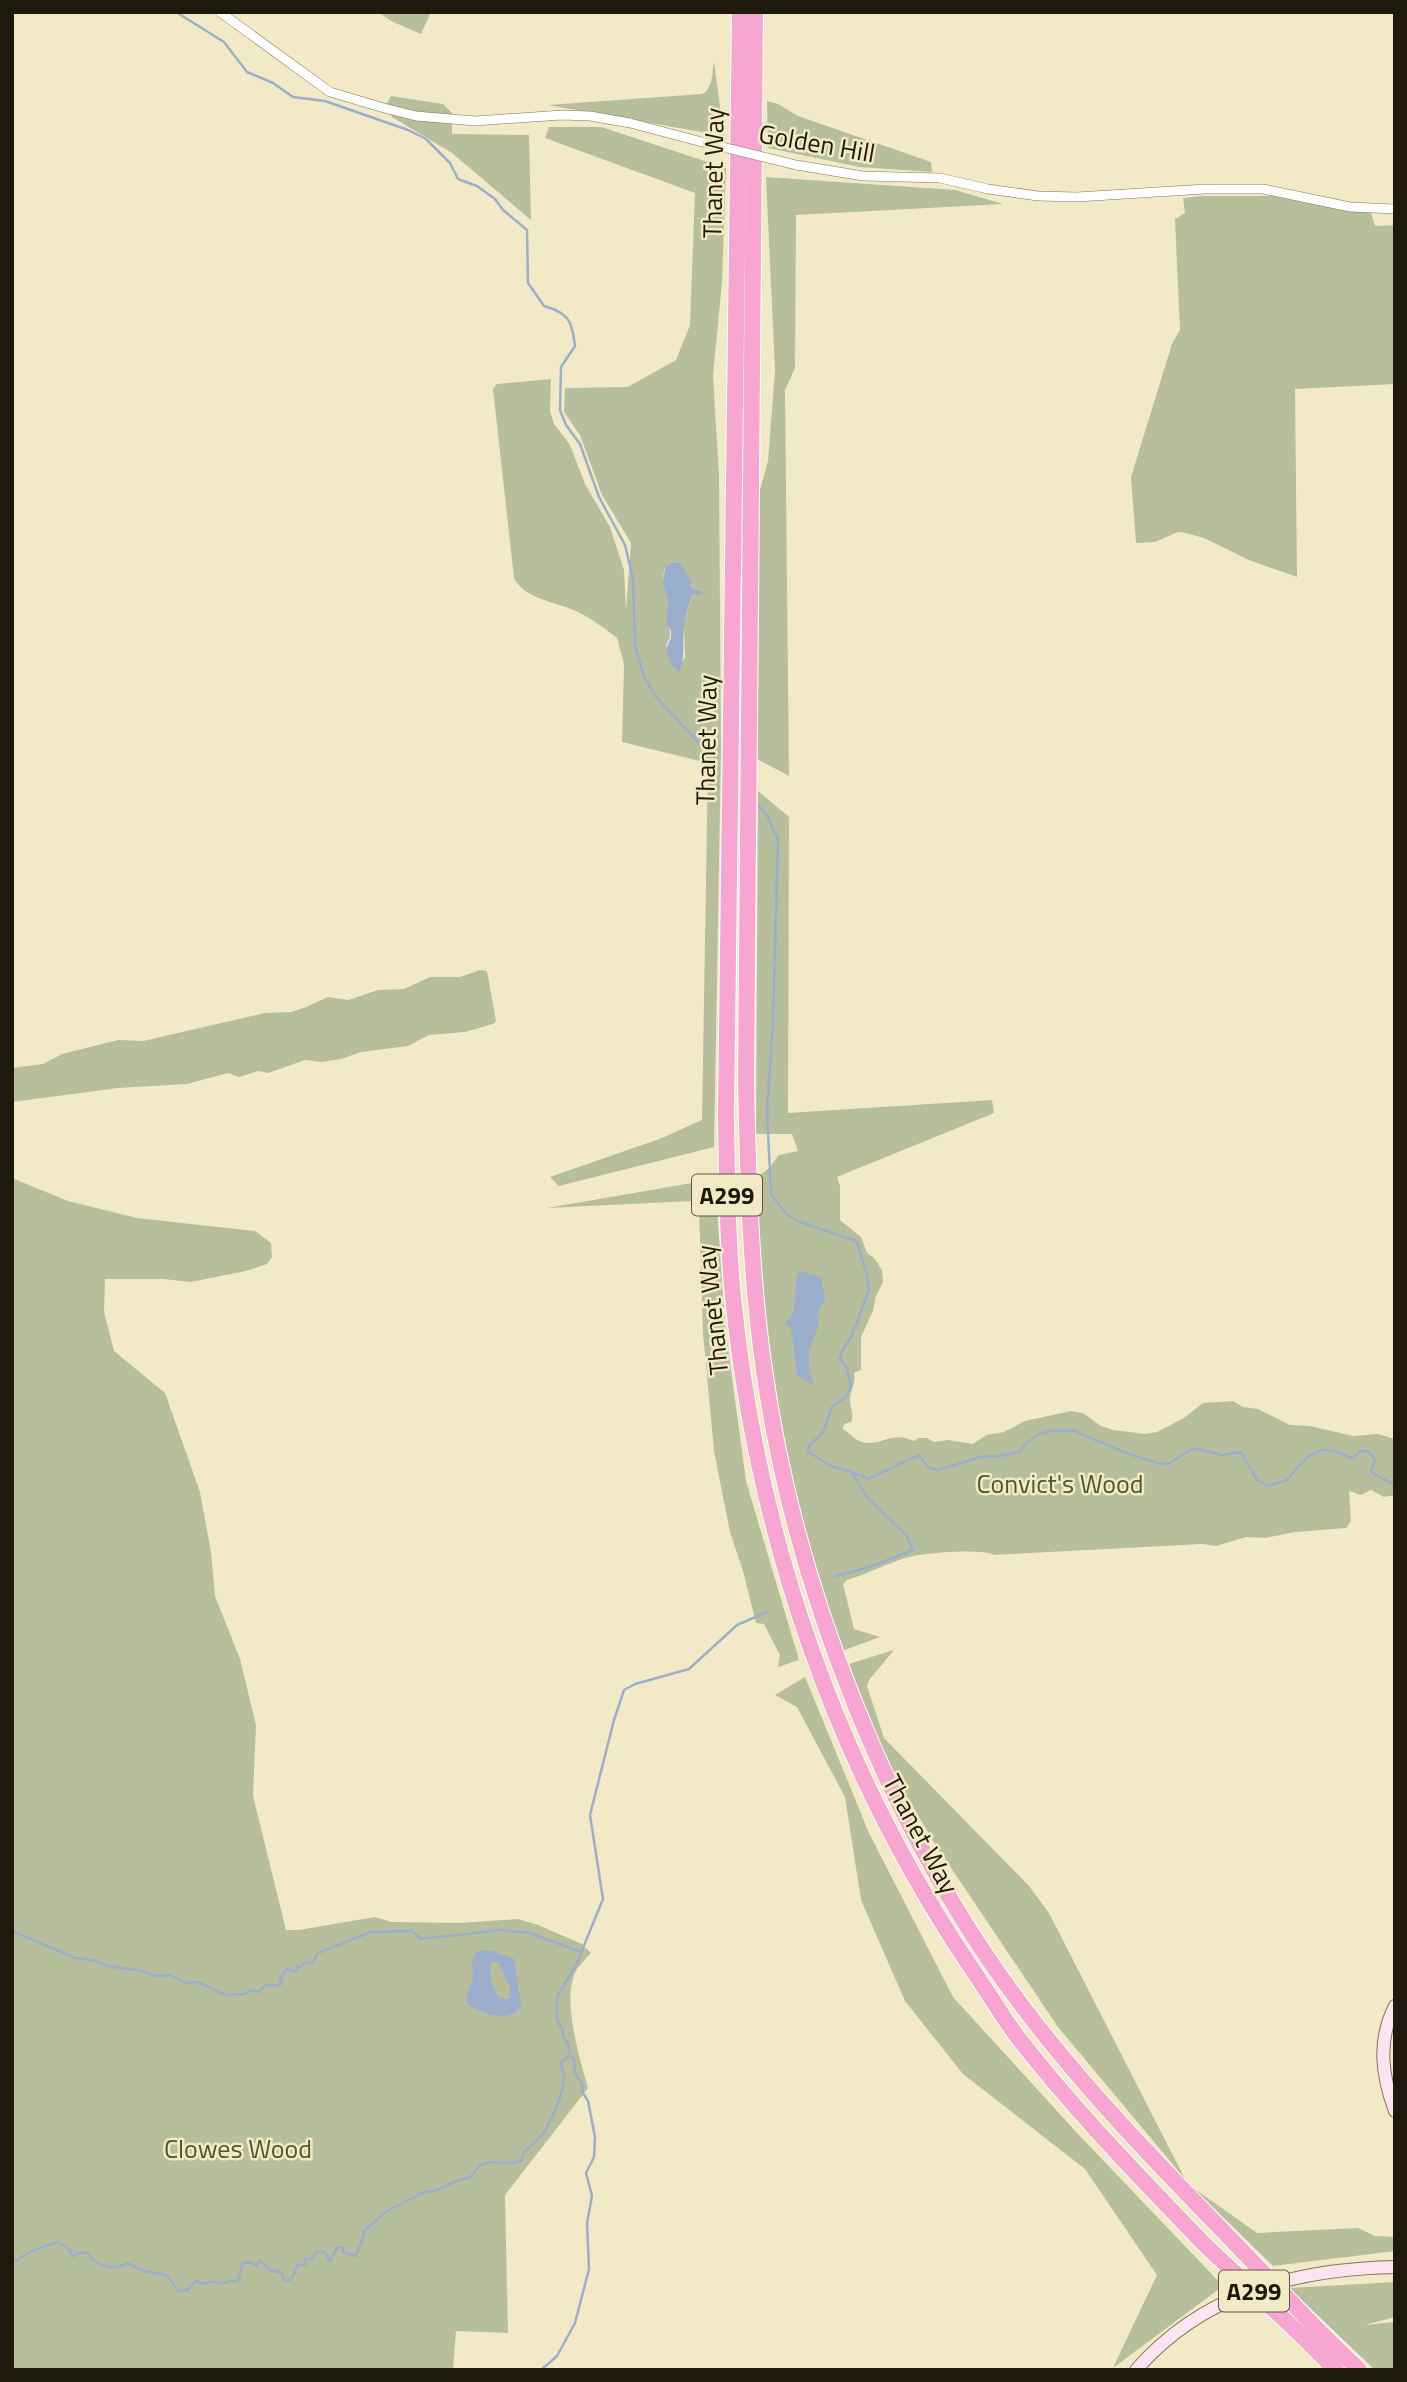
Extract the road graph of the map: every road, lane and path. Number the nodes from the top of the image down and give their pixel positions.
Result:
1 (220, 12) edge
2 (740, 12) edge
3 (755, 12) edge
4 (1395, 209) edge
5 (1395, 2006) edge
6 (1395, 2111) edge
7 (1395, 2267) edge
8 (1311, 2334) junction
9 (1136, 2370) edge
10 (1336, 2370) edge
11 (1359, 2370) edge

1 - 4 street, Golden Hill, bridge
2 - 8 highway, Thanet Way / A299, bridge
3 - 8 highway, Thanet Way / A299, bridge
5 - 6 street
7 - 9 street
8 - 10 highway, Thanet Way / A299
8 - 11 highway, Thanet Way / A299

